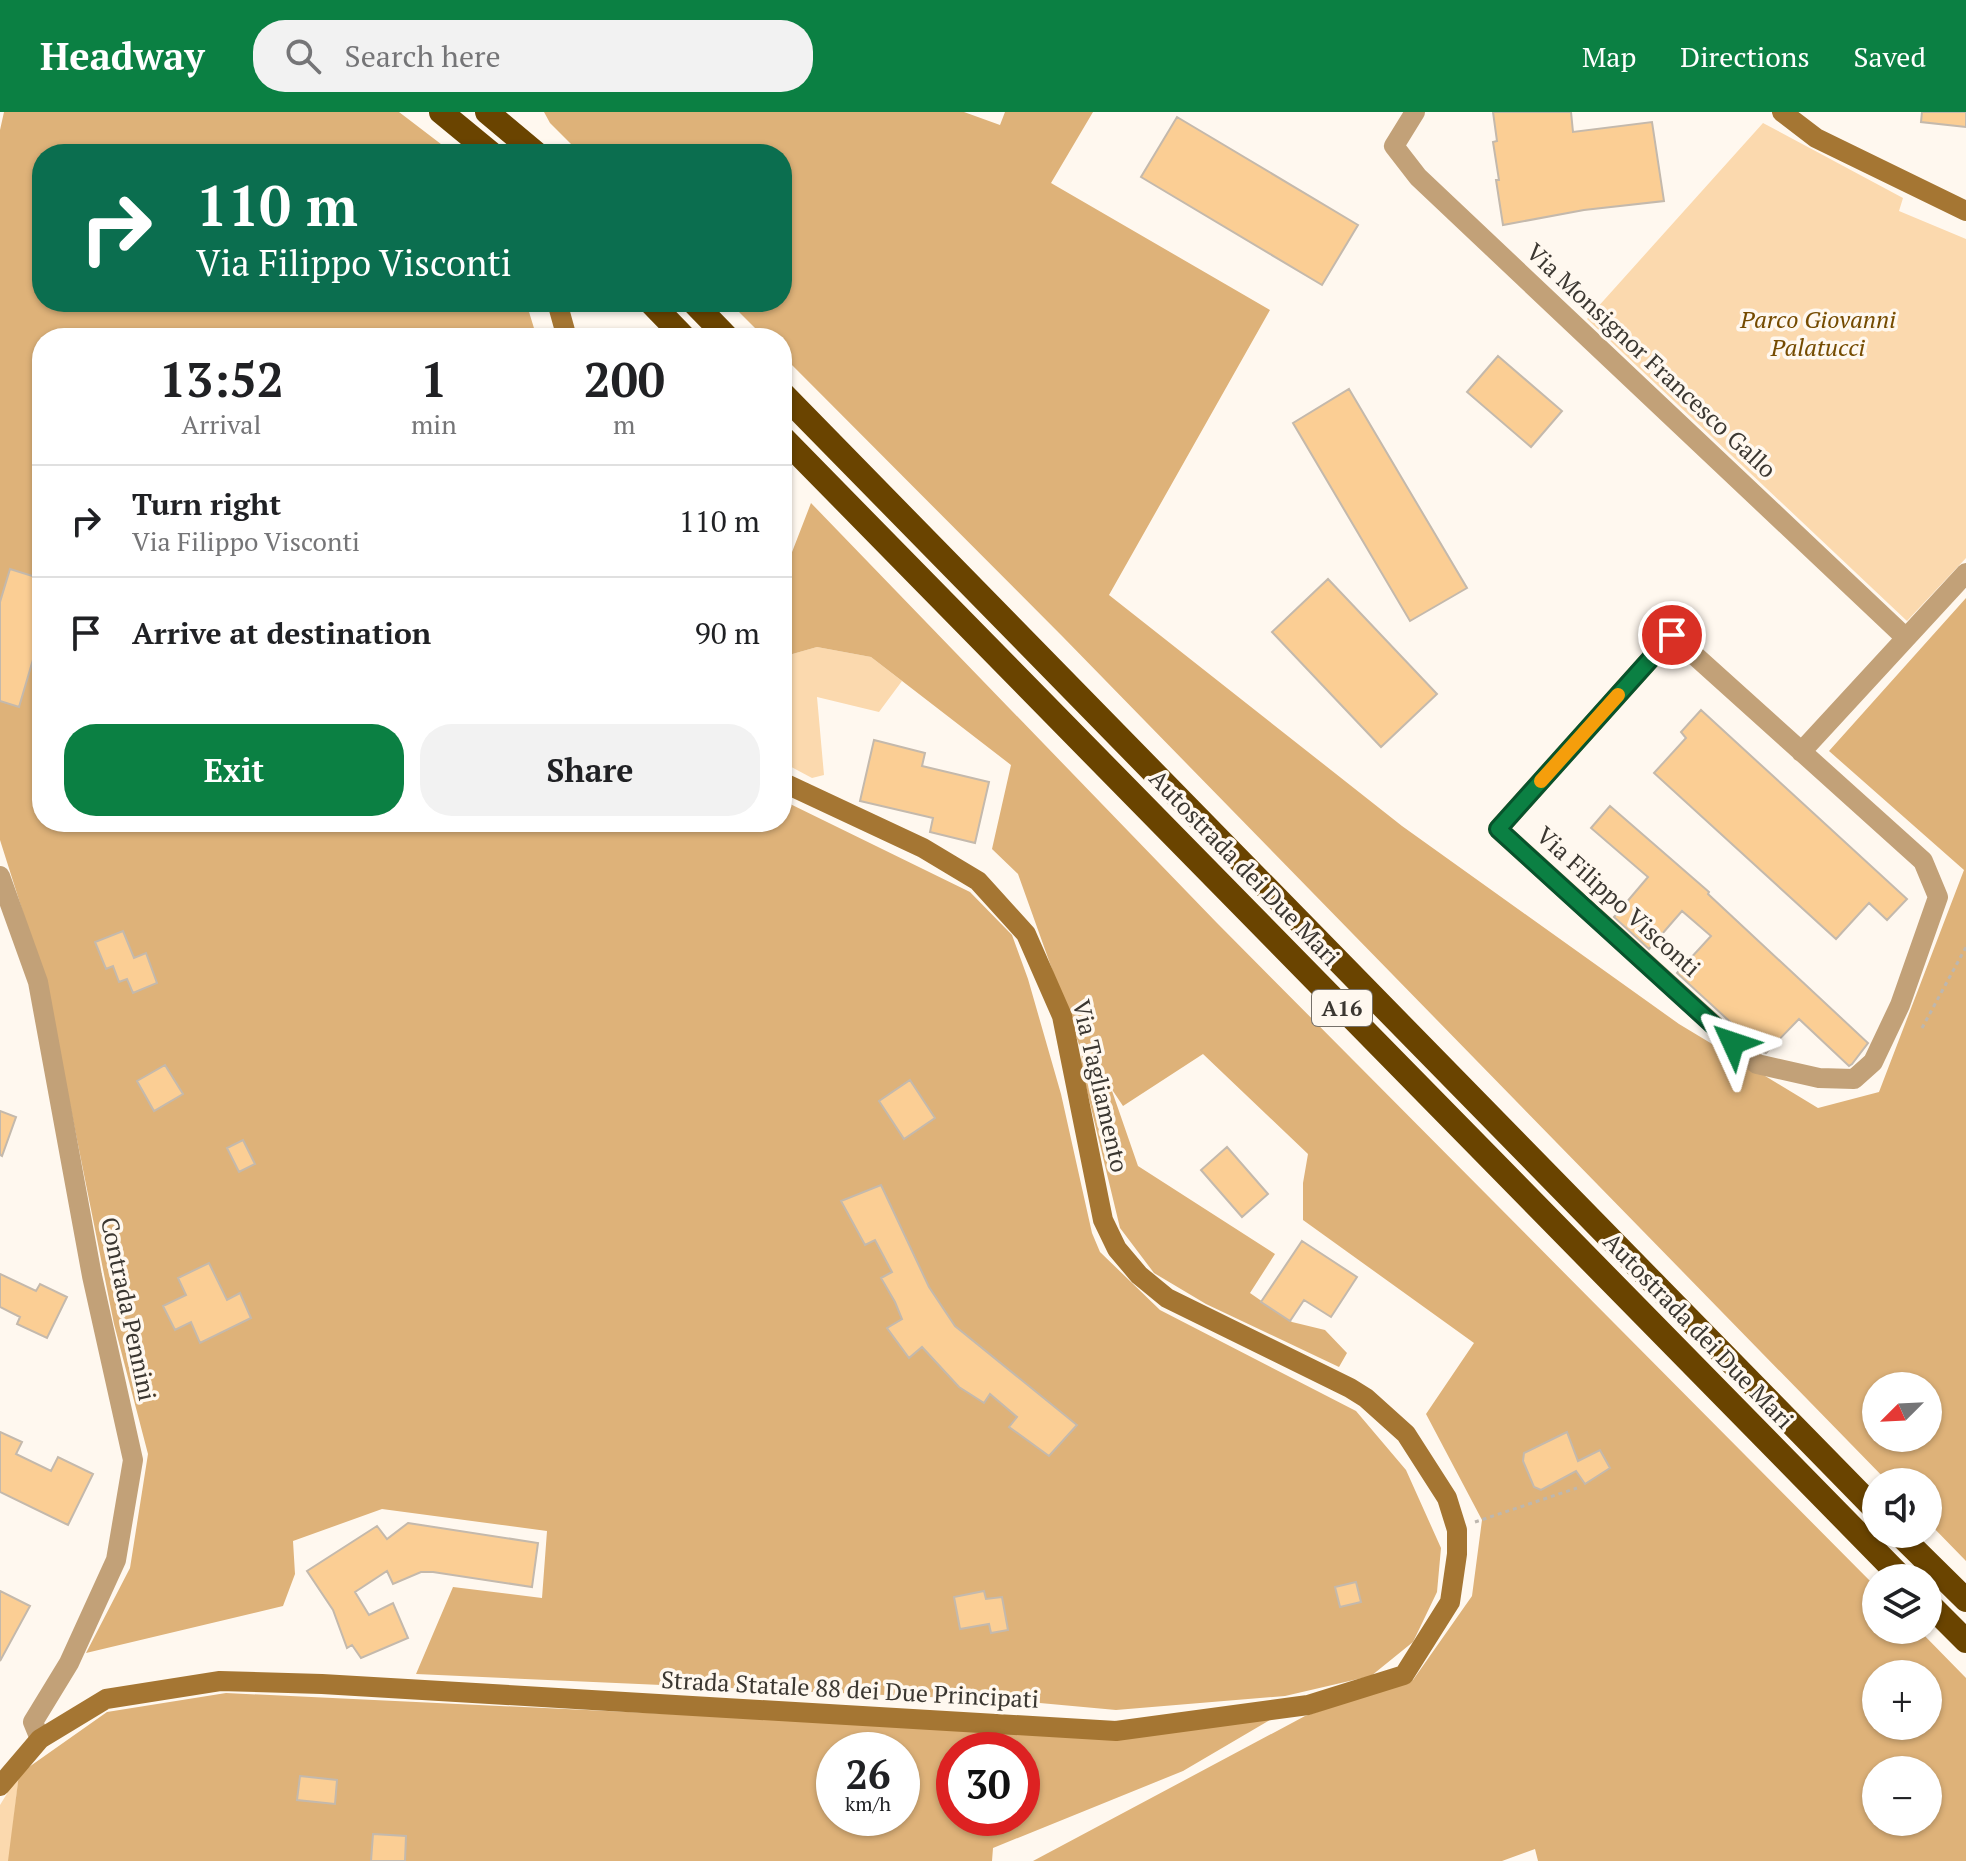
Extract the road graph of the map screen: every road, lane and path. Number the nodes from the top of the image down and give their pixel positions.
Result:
1 (441, 112) edge
2 (487, 112) edge
3 (502, 112) edge
4 (1415, 112) edge
5 (1782, 112) edge
6 (479, 144) edge
7 (511, 144) edge
8 (525, 144) edge
9 (1966, 211) edge
10 (660, 312) edge
11 (703, 312) edge
12 (675, 328) edge
13 (718, 328) edge
14 (792, 403) edge
15 (792, 447) edge
16 (1966, 573) edge
17 (1906, 638) junction
18 (1801, 752) junction
19 (792, 787) edge
20 (0, 876) edge
21 (1966, 947) edge
22 (1922, 1028) dead end
23 (1366, 1398) joint
24 (1577, 1488) dead end
25 (1862, 1496) edge
26 (1457, 1530) junction
27 (1913, 1548) edge
28 (1888, 1564) edge
29 (1966, 1600) edge
30 (1942, 1617) edge
31 (1966, 1641) edge
32 (40, 1739) junction
33 (0, 1786) edge

1 - 6 highway
2 - 8 highway, bridge
3 - 7 main road
4 - 17 street, Via Monsignor Francesco Gallo
5 - 9 main road
10 - 12 highway
11 - 13 highway
14 - 25 highway, Autostrada dei Due Mari / A16
15 - 28 highway, Autostrada dei Due Mari / A16
16 - 17 street
17 - 18 street
18 - 18 street, Via Filippo Visconti
19 - 23 main road, Via Tagliamento
20 - 32 street, Contrada Pennini
21 - 22 path
23 - 26 main road, Strada Statale 88 dei Due Principati
24 - 26 path
26 - 32 main road, Strada Statale 88 dei Due Principati
27 - 29 highway
30 - 31 highway
32 - 33 main road, Strada Statale 88 dei Due Principati

